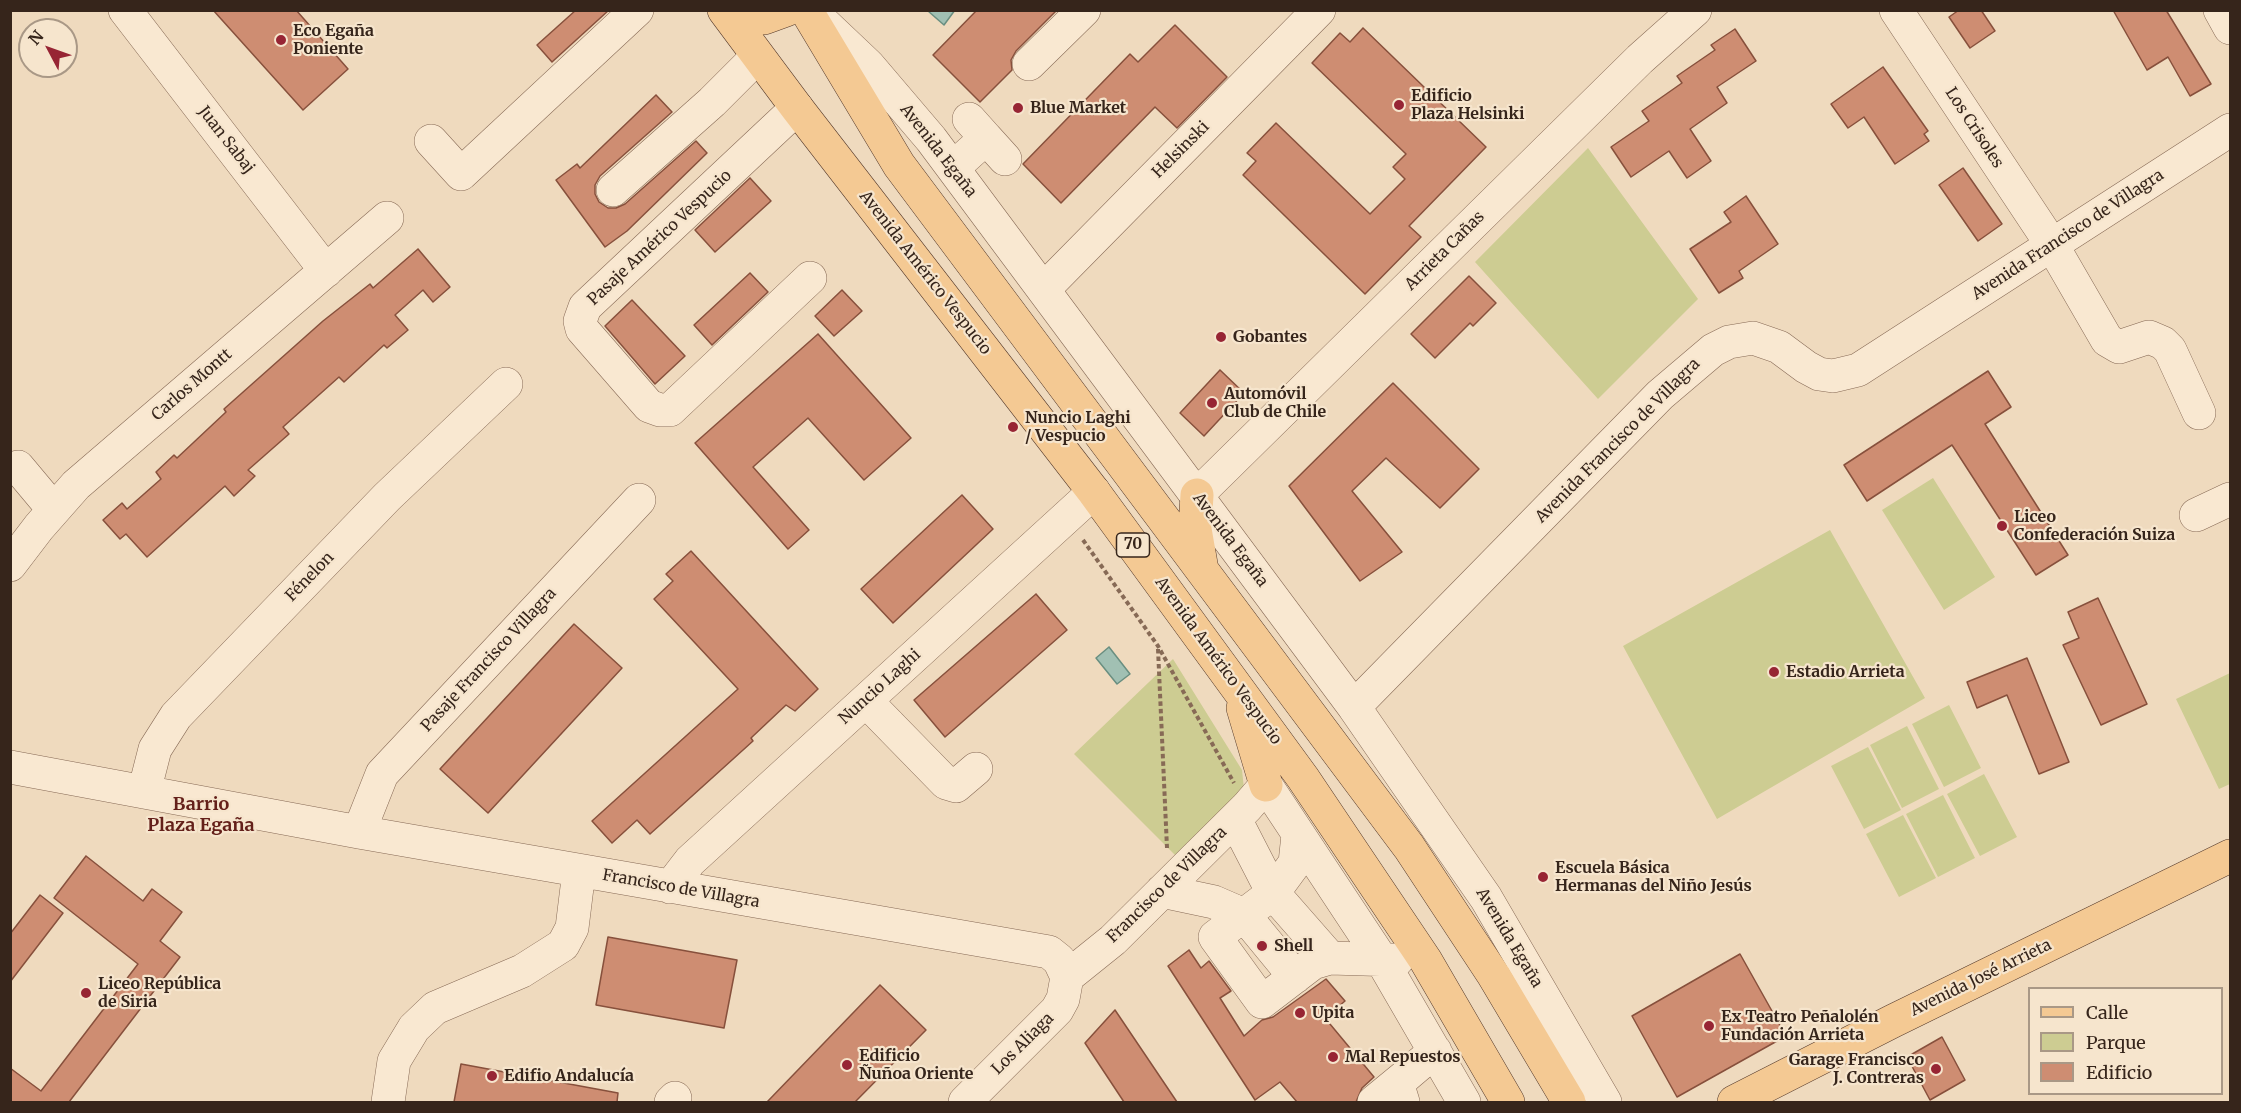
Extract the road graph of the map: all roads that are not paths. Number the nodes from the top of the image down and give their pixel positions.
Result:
1 (125, 10) edge
2 (638, 10) edge
3 (725, 10) edge
4 (786, 10) edge
5 (806, 10) edge
6 (810, 10) edge
7 (1084, 10) edge
8 (1319, 10) edge
9 (1695, 10) edge
10 (1896, 10) edge
11 (2220, 10) edge
12 (2230, 28) edge
13 (757, 57) junction
14 (1029, 64) dead end
15 (797, 108) junction
16 (2230, 130) edge
17 (987, 139) dead end
18 (431, 141) dead end
19 (953, 168) junction
20 (613, 190) dead end
21 (387, 218) dead end
22 (2052, 245) junction
23 (326, 271) junction
24 (810, 278) dead end
25 (1044, 289) junction
26 (506, 384) dead end
27 (2199, 413) dead end
28 (18, 467) dead end
29 (1094, 492) junction
30 (1197, 495) junction
31 (2230, 499) edge
32 (639, 500) dead end
33 (54, 510) junction
34 (2196, 515) dead end
35 (10, 565) edge
36 (1202, 572) junction
37 (1235, 684) junction
38 (866, 701) junction
39 (1354, 706) junction
40 (10, 768) edge
41 (976, 769) dead end
42 (144, 792) junction
43 (1249, 804) junction
44 (359, 832) junction
45 (1298, 835) junction
46 (2230, 856) edge
47 (588, 873) junction
48 (670, 887) junction
49 (1165, 888) junction
50 (1273, 893) junction
51 (1244, 915) junction
52 (1330, 958) junction
53 (1381, 959) junction
54 (1425, 961) junction
55 (1067, 977) junction
56 (1435, 1051) junction
57 (1402, 1091) edge
58 (388, 1102) edge
59 (407, 1102) edge
60 (965, 1102) edge
61 (1374, 1102) edge
62 (1464, 1102) edge
63 (1508, 1102) edge
64 (1569, 1102) edge
65 (1605, 1102) edge
66 (1734, 1102) edge

1 - 23 street, Juan Sabaj
2 - 18 street
3 - 4 main road
3 - 13 main road, Avenida Américo Vespucio / 70
5 - 36 main road, 70
6 - 19 street, Avenida Egaña
7 - 14 street
8 - 25 street, Helsinski
9 - 30 street, Arrieta Cañas
10 - 22 street, Los Crisoles
11 - 12 street
13 - 15 main road, Avenida Américo Vespucio / 70
13 - 20 street
15 - 24 street, Pasaje Américo Vespucio
15 - 29 main road, Avenida Américo Vespucio / 70
16 - 22 street, Avenida Francisco de Villagra
17 - 19 street
19 - 25 street, Avenida Egaña
21 - 23 street, Carlos Montt
22 - 27 street, Los Crisoles
22 - 39 street, Avenida Francisco de Villagra
23 - 33 street, Carlos Montt
25 - 30 street, Avenida Egaña
26 - 42 street, Fénelon
28 - 33 street
29 - 37 main road, Avenida Américo Vespucio / 70
29 - 38 street, Nuncio Laghi
30 - 36 main road
30 - 39 street, Avenida Egaña
31 - 34 street
32 - 44 street, Pasaje Francisco Villagra
33 - 35 street, Carlos Montt
36 - 64 main road, 70
37 - 43 main road
37 - 54 main road, Avenida Américo Vespucio / 70
38 - 41 street
38 - 48 street, Nuncio Laghi
39 - 65 street, Avenida Egaña
40 - 42 street, Francisco de Villagra
42 - 44 street, Francisco de Villagra
43 - 45 street
43 - 49 street, Francisco de Villagra
43 - 50 street
44 - 47 street, Francisco de Villagra
45 - 50 street
45 - 53 street
46 - 66 main road, Avenida José Arrieta
47 - 48 street, Francisco de Villagra
47 - 58 street
47 - 59 street
48 - 55 street, Francisco de Villagra
49 - 51 street
49 - 55 street, Francisco de Villagra
50 - 51 street
50 - 52 street
51 - 52 street
52 - 53 street
53 - 54 street
53 - 56 street
54 - 63 main road, Avenida Américo Vespucio / 70
55 - 60 street, Los Aliaga
56 - 57 street
56 - 62 street
57 - 61 street

